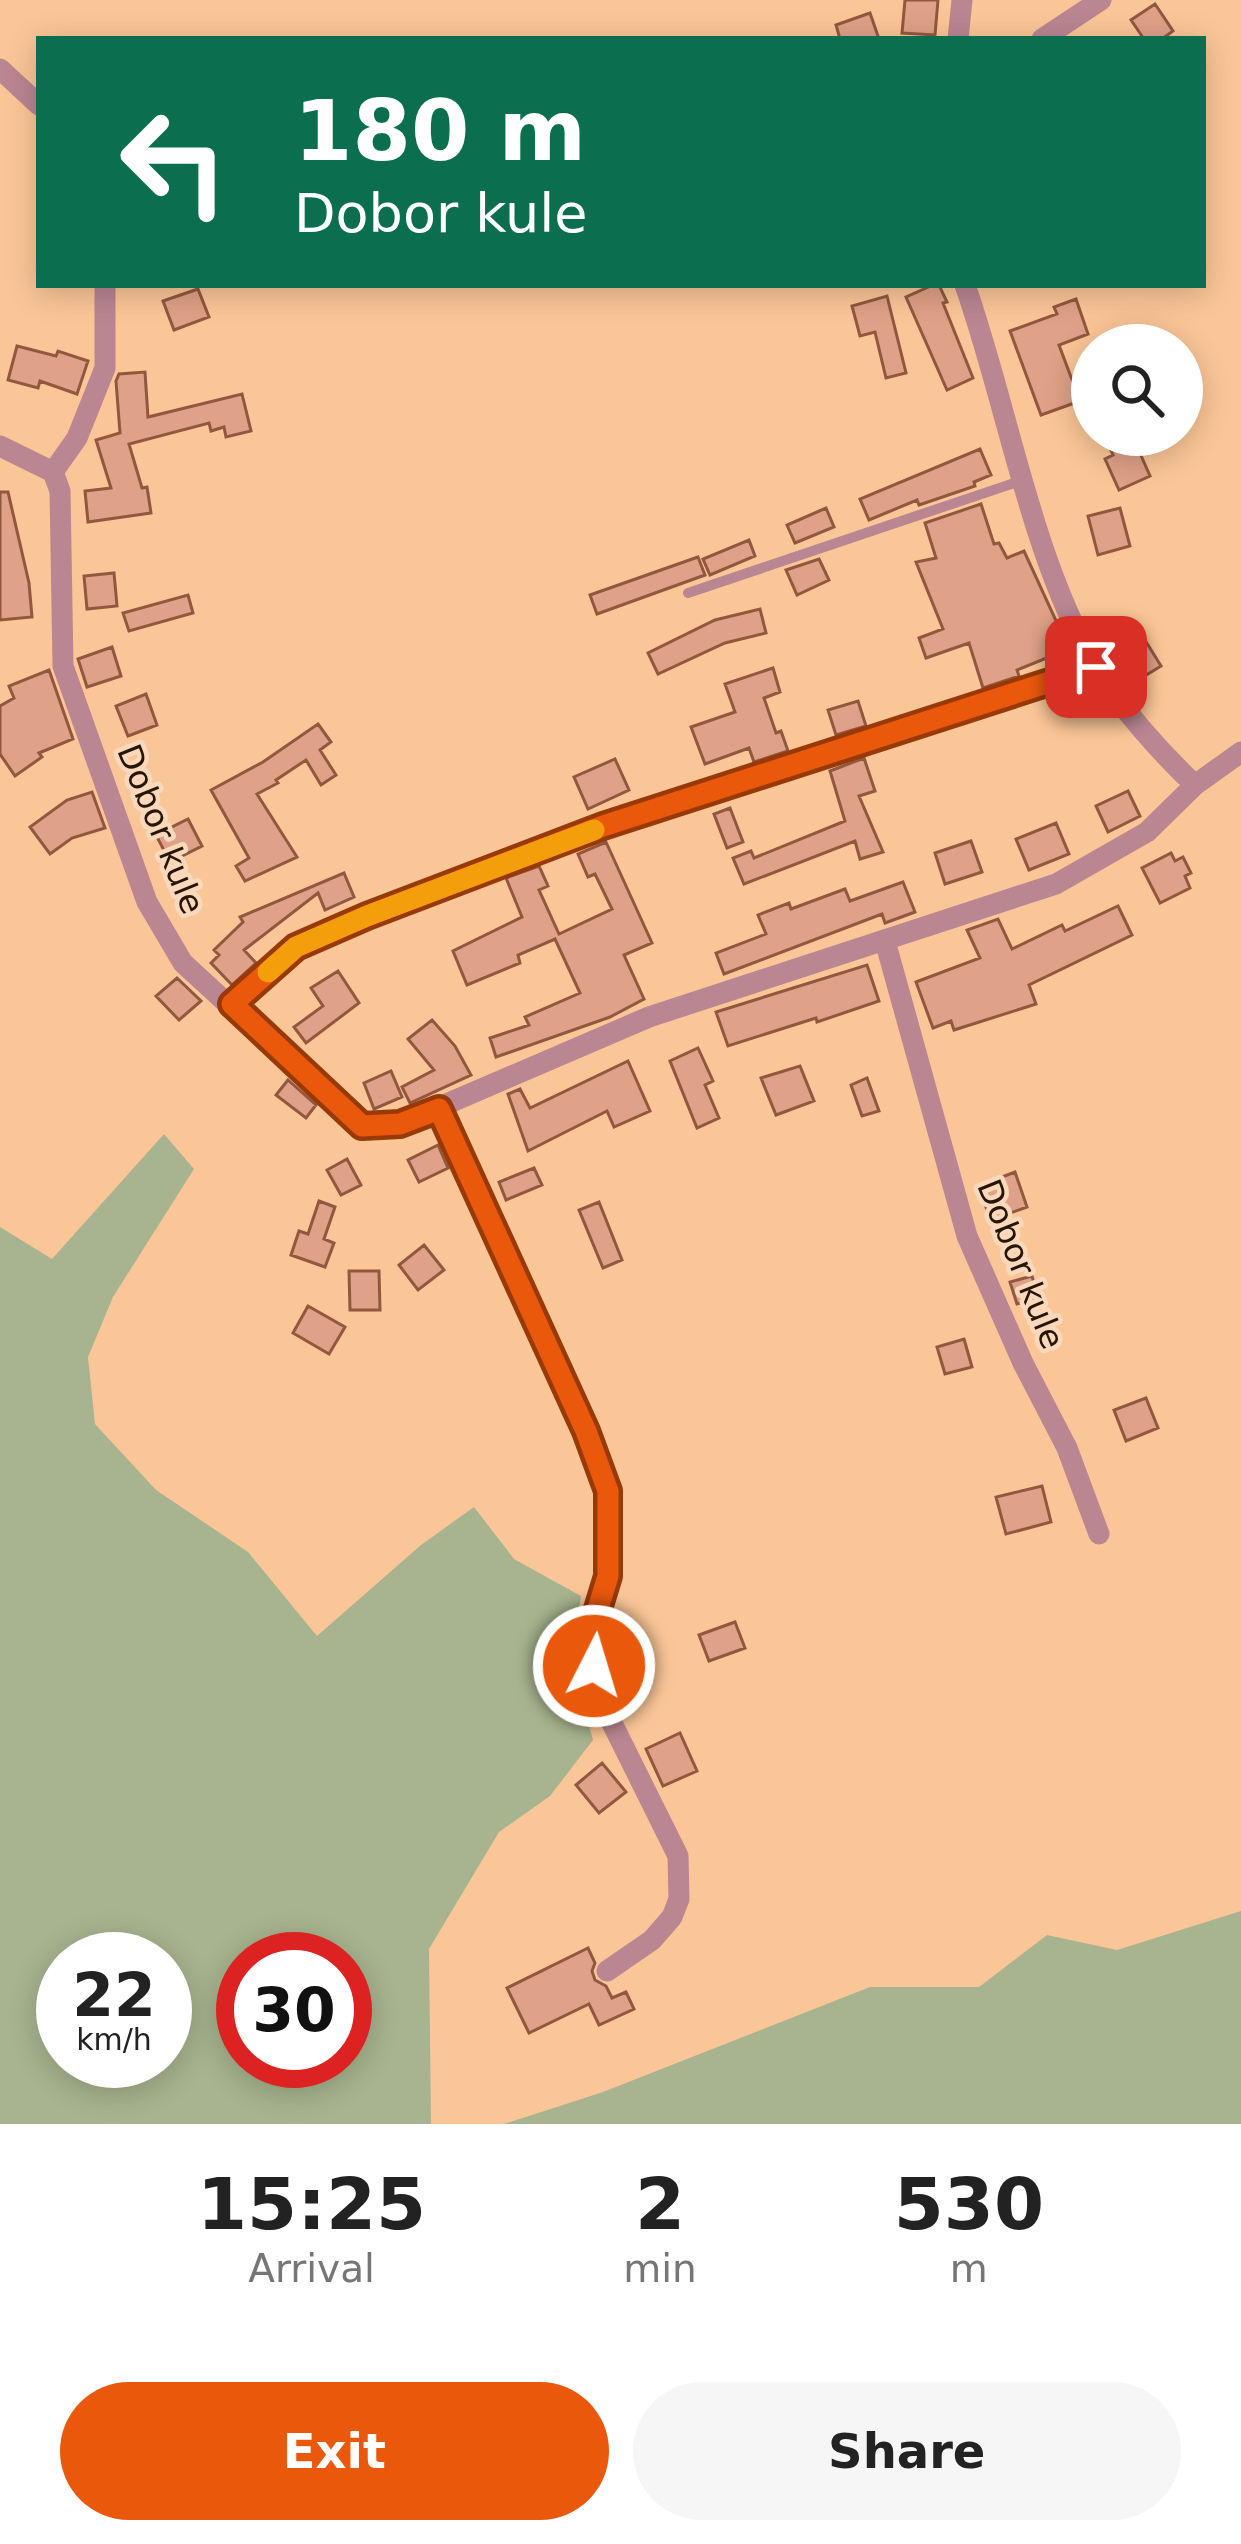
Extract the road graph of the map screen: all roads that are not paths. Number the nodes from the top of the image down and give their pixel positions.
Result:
1 (962, 0) edge
2 (1101, 0) edge
3 (958, 36) edge
4 (1047, 36) edge
5 (0, 69) edge
6 (36, 102) edge
7 (105, 288) edge
8 (966, 288) edge
9 (0, 446) edge
10 (53, 472) junction
11 (1023, 480) junction
12 (688, 593) dead end
13 (1096, 667) junction
14 (1241, 752) edge
15 (1195, 785) junction
16 (885, 941) junction
17 (232, 1004) junction
18 (439, 1109) junction
19 (1099, 1534) dead end
20 (608, 1971) dead end

1 - 3 street
2 - 4 street
5 - 6 street
7 - 10 street
8 - 11 street
9 - 10 street
10 - 17 street, Dobor kule
11 - 12 lane
11 - 13 street
13 - 15 street
13 - 17 street
14 - 15 street, Dobor kule
15 - 16 street, Dobor kule
16 - 18 street, Dobor kule
16 - 19 street, Dobor kule
17 - 18 street, Dobor kule
18 - 20 street

